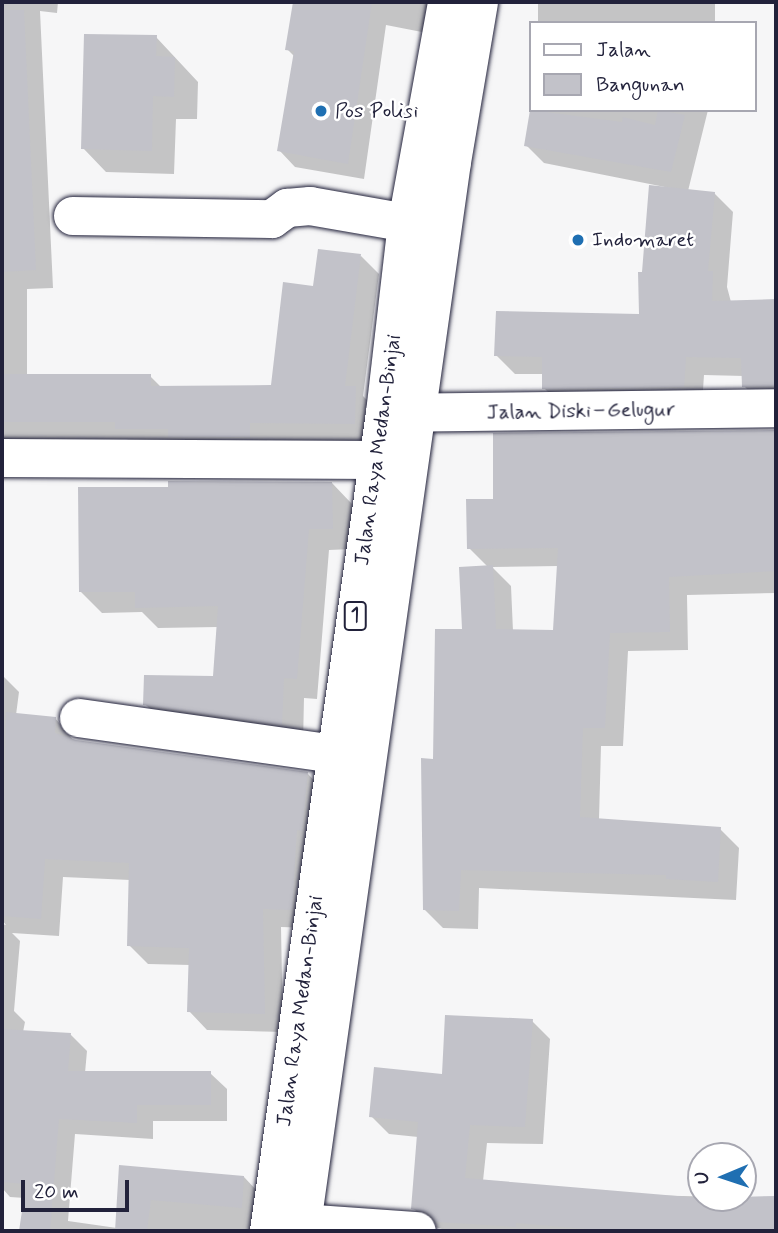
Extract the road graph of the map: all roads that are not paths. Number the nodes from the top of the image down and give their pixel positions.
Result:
1 (447, 2) edge
2 (479, 2) edge
3 (73, 216) dead end
4 (407, 223) junction
5 (776, 408) edge
6 (401, 413) junction
7 (2, 458) edge
8 (393, 462) junction
9 (79, 718) dead end
10 (335, 754) junction
11 (291, 1228) edge
12 (417, 1231) edge

1 - 4 main road, Jalan Raya Medan-Binjai / 1
2 - 6 main road, Jalan Raya Medan-Binjai / 1
3 - 4 main road
4 - 6 main road, Jalan Raya Medan-Binjai / 1
5 - 6 main road, Jalan Diski–Gelugur
6 - 8 main road, Jalan Raya Medan-Binjai / 1
7 - 8 main road
8 - 10 main road, Jalan Raya Medan-Binjai / 1
8 - 11 main road, Jalan Raya Medan-Binjai / 1
9 - 10 main road
10 - 11 main road, Jalan Raya Medan-Binjai / 1
11 - 12 main road

